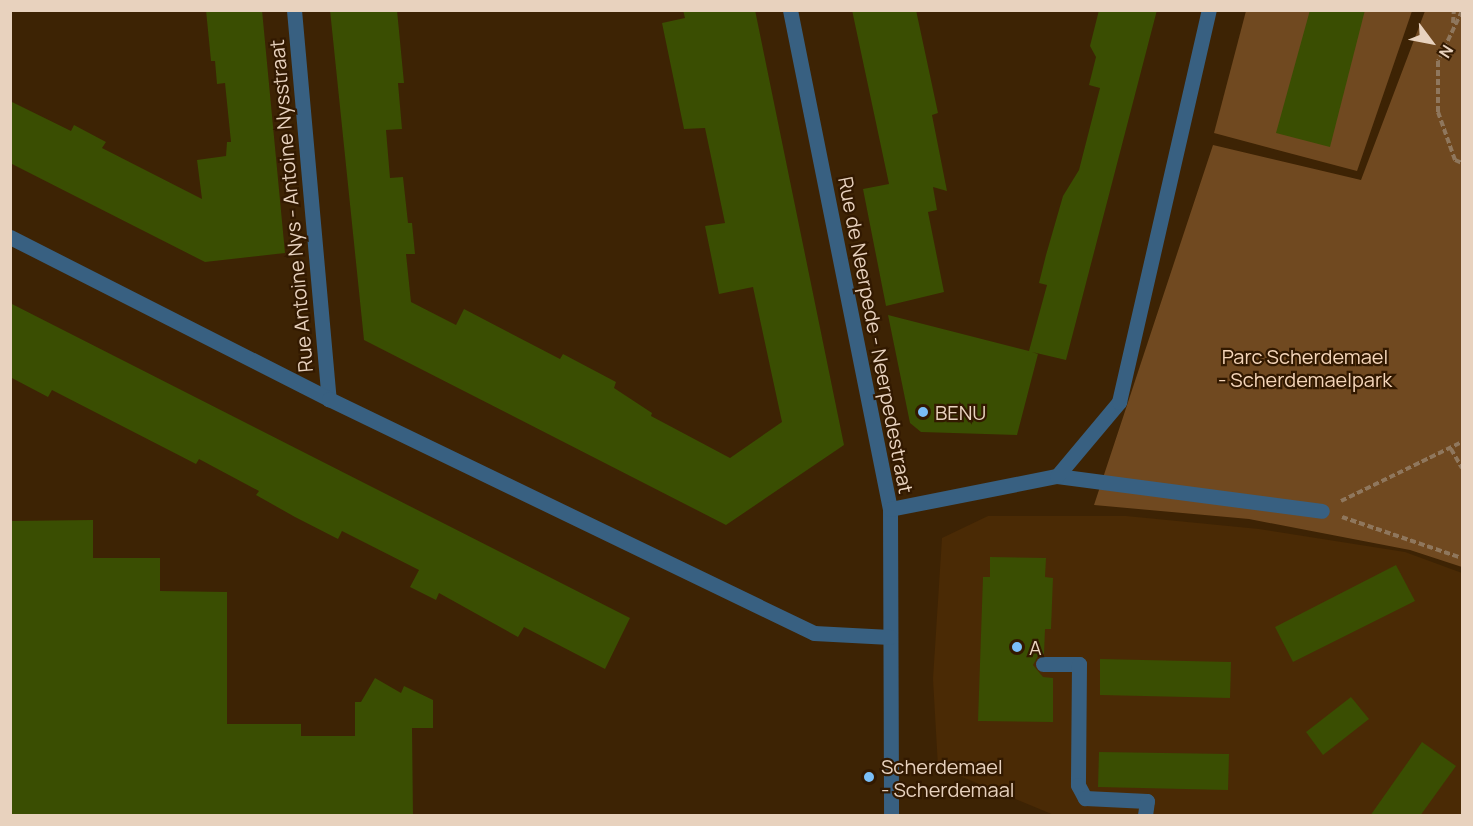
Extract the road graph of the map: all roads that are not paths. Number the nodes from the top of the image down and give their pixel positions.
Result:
1 (294, 10) edge
2 (790, 10) edge
3 (1209, 10) edge
4 (10, 237) edge
5 (329, 399) junction
6 (1057, 476) junction
7 (890, 509) junction
8 (1322, 510) road end
9 (891, 637) junction
10 (1043, 664) dead end
11 (1146, 815) edge
12 (891, 816) edge

1 - 5 street, Rue Antoine Nys - Antoine Nysstraat
2 - 7 street, Rue de Neerpede - Neerpedestraat
3 - 6 street
4 - 5 street
5 - 9 street
6 - 7 street
6 - 8 street
7 - 9 street, Rue de Neerpede - Neerpedestraat
9 - 12 street, Rue de Neerpede - Neerpedestraat
10 - 11 street

